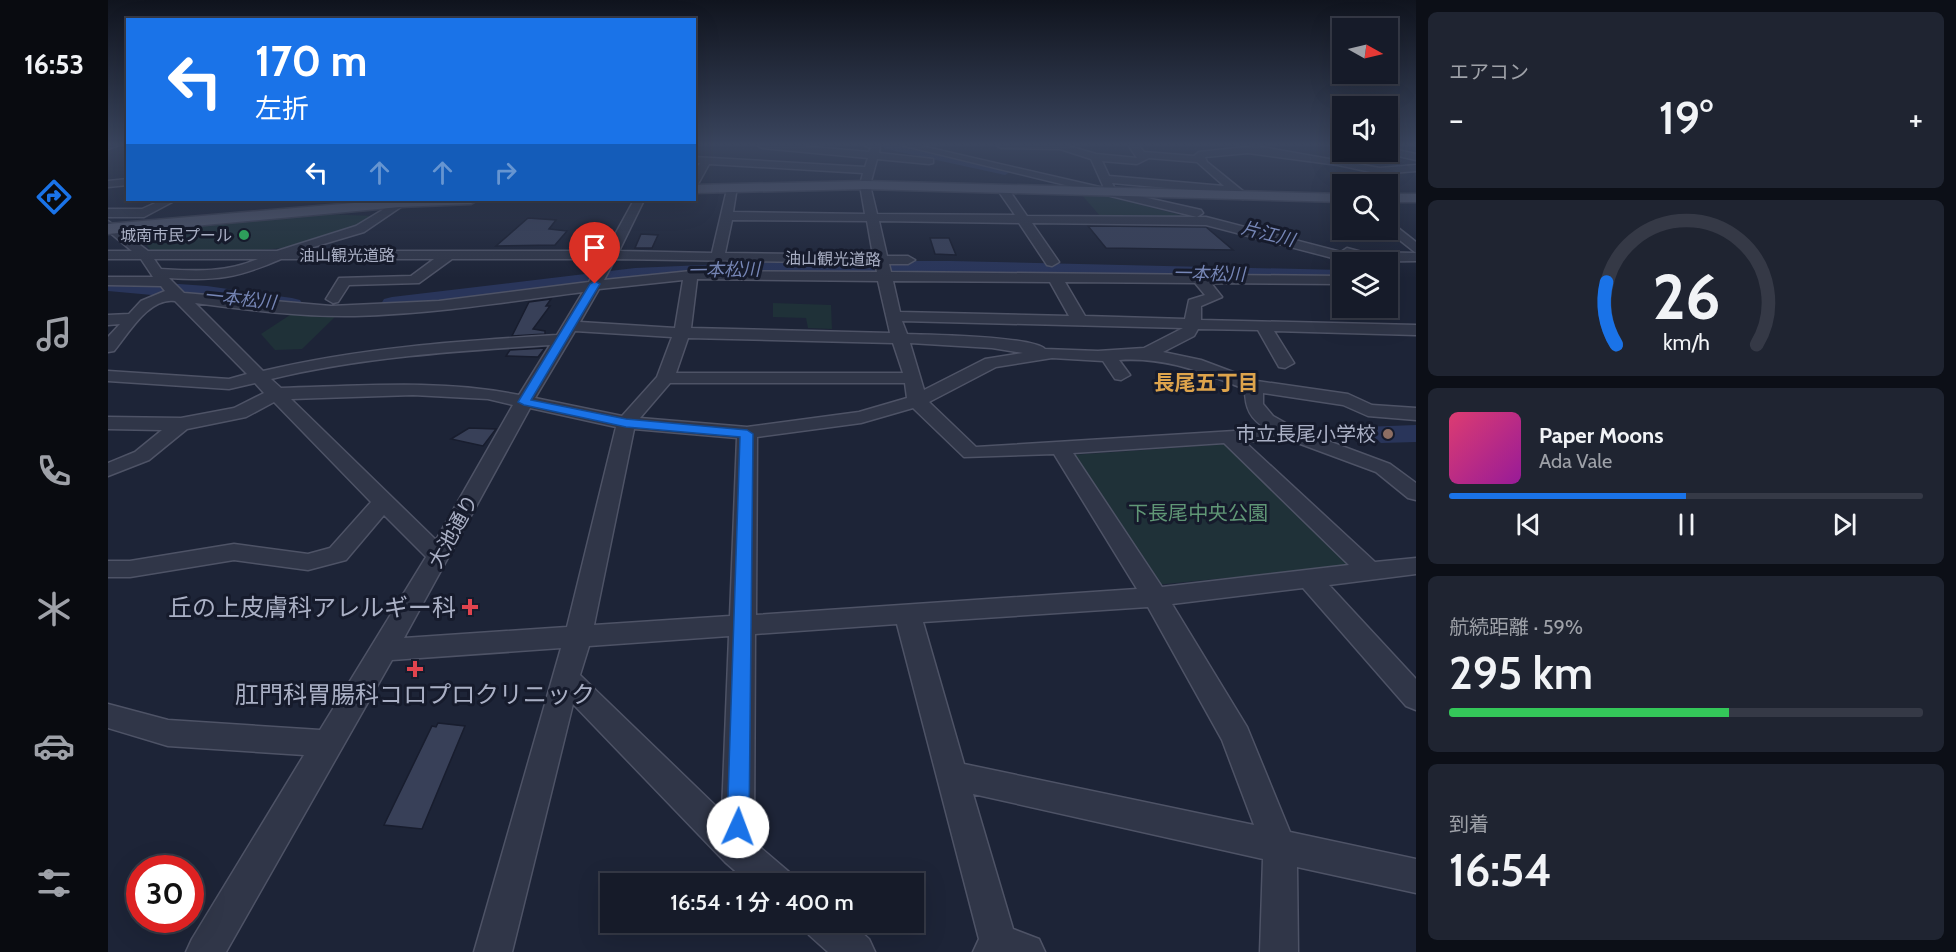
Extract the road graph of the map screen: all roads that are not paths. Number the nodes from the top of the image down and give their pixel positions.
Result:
1 (732, 189) edge
2 (866, 189) edge
3 (1003, 189) edge
4 (1021, 189) edge
5 (1082, 189) edge
6 (1095, 189) edge
7 (1116, 189) edge
8 (1161, 189) edge
9 (1237, 189) edge
10 (1088, 191) junction
11 (1241, 193) junction
12 (1332, 198) edge
13 (1398, 198) edge
14 (1416, 198) edge
15 (168, 201) edge
16 (403, 201) edge
17 (638, 201) edge
18 (727, 216) junction
19 (871, 218) junction
20 (1023, 219) junction
21 (1206, 221) junction
22 (109, 224) edge
23 (1398, 233) edge
24 (1416, 249) edge
25 (108, 255) edge
26 (145, 255) junction
27 (282, 255) junction
28 (611, 255) junction
29 (1332, 255) edge
30 (447, 256) junction
31 (718, 257) junction
32 (1416, 257) edge
33 (927, 260) dead end
34 (1030, 262) dead end
35 (1319, 265) dead end
36 (1332, 265) edge
37 (1398, 266) edge
38 (1416, 266) edge
39 (1057, 267) junction
40 (883, 268) junction
41 (691, 275) junction
42 (598, 278) junction
43 (1198, 278) junction
44 (108, 280) edge
45 (1332, 280) edge
46 (168, 287) junction
47 (108, 290) edge
48 (333, 299) junction
49 (893, 316) junction
50 (134, 318) junction
51 (108, 320) edge
52 (1080, 321) junction
53 (1193, 324) junction
54 (1263, 326) junction
55 (1397, 329) junction
56 (1416, 330) edge
57 (566, 333) junction
58 (682, 333) junction
59 (899, 338) junction
60 (1416, 346) edge
61 (108, 347) edge
62 (1052, 353) junction
63 (1147, 353) junction
64 (1107, 355) junction
65 (1286, 363) dead end
66 (1121, 375) dead end
67 (108, 376) edge
68 (260, 378) junction
69 (665, 378) junction
70 (913, 378) junction
71 (1254, 386) junction
72 (276, 394) junction
73 (917, 401) junction
74 (524, 402) junction
75 (1416, 414) edge
76 (108, 423) edge
77 (626, 423) junction
78 (181, 424) junction
79 (1289, 433) junction
80 (747, 434) junction
81 (1229, 437) junction
82 (1060, 448) junction
83 (108, 470) edge
84 (1416, 493) edge
85 (383, 502) junction
86 (439, 556) junction
87 (1416, 566) edge
88 (108, 569) edge
89 (1369, 571) junction
90 (1308, 578) junction
91 (1155, 597) junction
92 (908, 615) junction
93 (744, 625) junction
94 (578, 637) junction
95 (384, 650) junction
96 (566, 678) junction
97 (1415, 696) edge
98 (108, 716) edge
99 (329, 744) junction
100 (952, 775) junction
101 (1280, 848) junction
102 (737, 849) junction
103 (764, 873) edge
104 (1416, 876) edge
105 (834, 933) edge
106 (1005, 949) edge
107 (205, 952) edge
108 (493, 952) edge
109 (856, 952) edge
110 (1279, 952) edge

1 - 18 street
2 - 19 street
3 - 20 street
4 - 10 main road
5 - 10 street
6 - 10 main road
7 - 32 street
8 - 11 main road
9 - 11 street
10 - 21 street
11 - 12 main road
13 - 14 main road
15 - 22 street
16 - 22 main road
16 - 27 street
17 - 28 street, 大池通り
18 - 19 street
18 - 31 street
19 - 20 street
19 - 40 street
20 - 21 street
20 - 39 street
21 - 29 street
22 - 26 street
23 - 24 street
25 - 26 street, 油山観光道路
26 - 27 street, 油山観光道路
26 - 46 street
27 - 30 street, 油山観光道路
27 - 46 street
28 - 30 street, 油山観光道路
28 - 31 street, 油山観光道路
28 - 42 street, 大池通り
30 - 48 street
31 - 40 street, 油山観光道路
33 - 40 street, 油山観光道路
34 - 39 street
35 - 36 street
37 - 38 street
39 - 40 street
39 - 43 street
39 - 52 street
40 - 41 street
40 - 49 street
41 - 42 street
41 - 58 street
42 - 46 street
42 - 48 street
42 - 57 street, 大池通り
43 - 45 street
43 - 53 street
44 - 46 street
46 - 47 street
46 - 48 street
46 - 50 street
46 - 68 street
49 - 52 street
49 - 59 street
50 - 51 street
50 - 61 street
52 - 53 street
53 - 54 street
53 - 63 street
54 - 55 street
54 - 65 street
55 - 56 street
55 - 60 street
57 - 58 street
57 - 68 street
57 - 74 street, 大池通り
58 - 59 street
58 - 69 street
59 - 62 street
59 - 70 street
62 - 64 street
62 - 73 street
63 - 64 street
63 - 71 street
64 - 66 street
67 - 68 street
68 - 72 street
69 - 70 street
69 - 77 street
70 - 73 street
71 - 75 street
71 - 79 street
72 - 74 street
72 - 78 street
72 - 85 street
73 - 80 street
73 - 82 street
74 - 77 street
74 - 86 street, 大池通り
76 - 78 street
77 - 80 street
77 - 94 street
78 - 83 street
79 - 81 street
79 - 84 street
80 - 93 street
81 - 82 street
81 - 89 street
82 - 91 street
85 - 86 street
85 - 88 street
86 - 95 street, 大池通り
87 - 89 street
89 - 90 street
90 - 91 street
90 - 97 street
91 - 92 street
91 - 101 street
92 - 93 street
92 - 100 street
93 - 94 street
93 - 102 street
94 - 95 street
94 - 96 street
95 - 99 street, 大池通り
96 - 102 street
96 - 108 street
98 - 99 street
99 - 107 street, 大池通り
100 - 101 street
100 - 106 street
101 - 104 street
101 - 110 street
102 - 103 street
105 - 109 street

